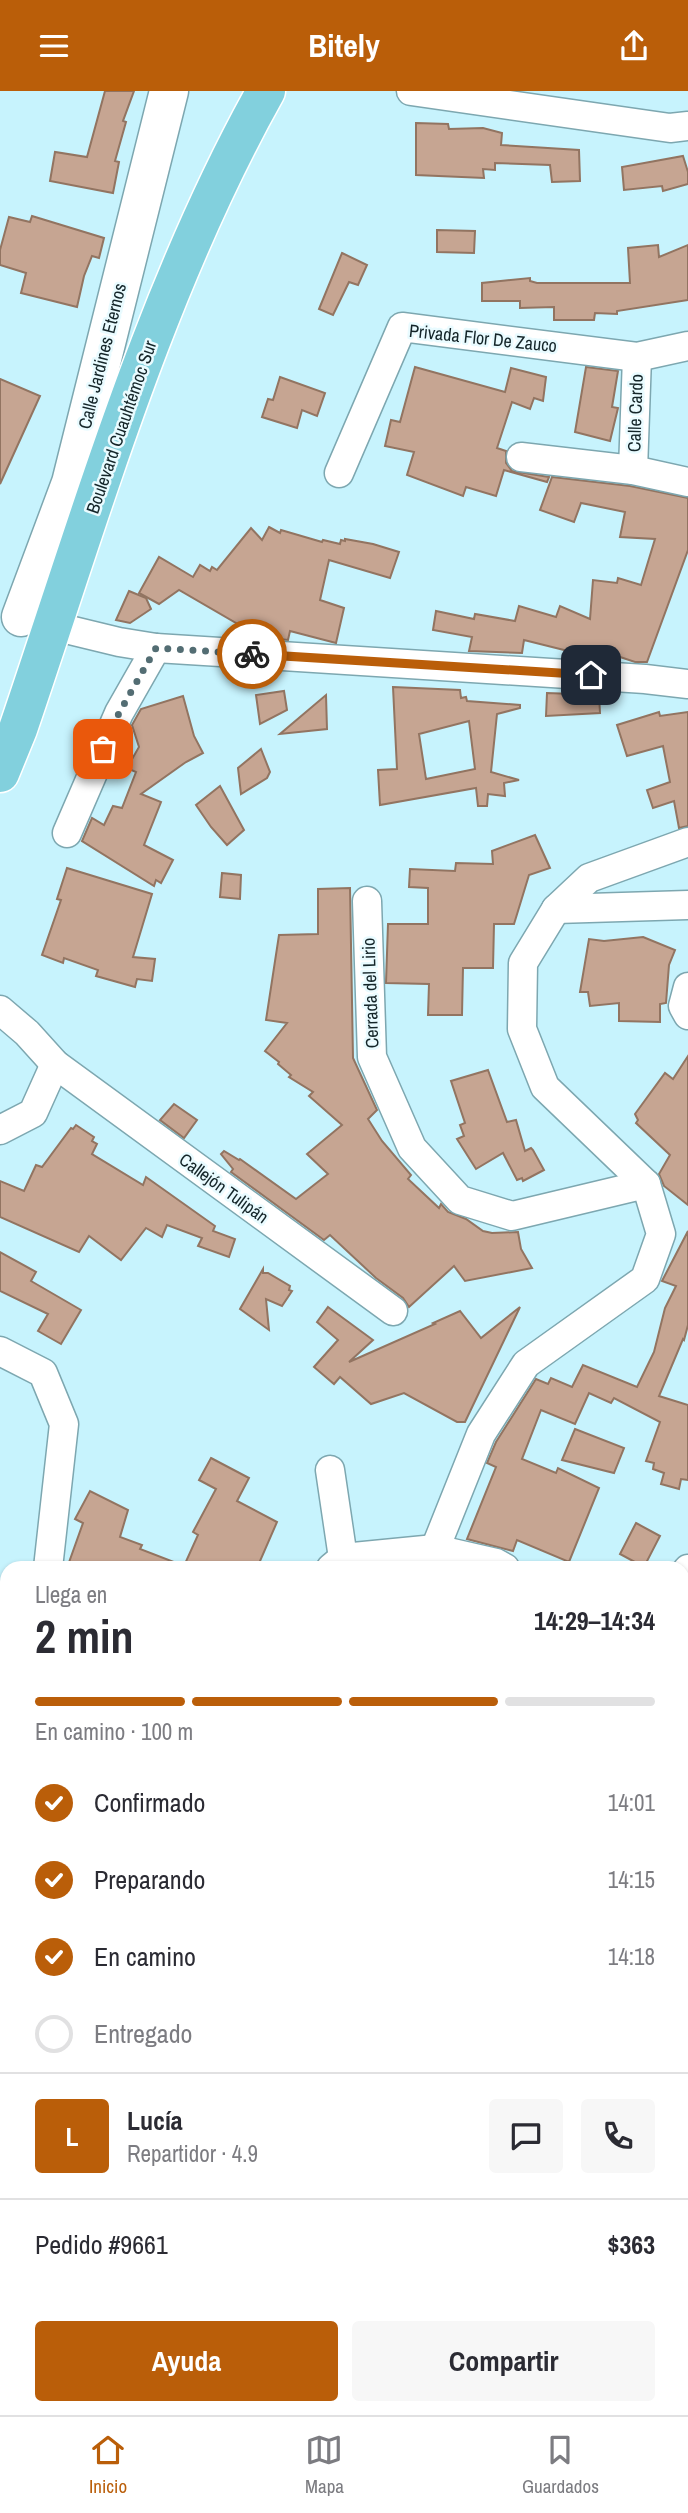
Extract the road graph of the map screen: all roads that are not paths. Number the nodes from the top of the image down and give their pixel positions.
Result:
1 (169, 91) edge
2 (266, 91) edge
3 (411, 91) edge
4 (688, 126) edge
5 (688, 346) edge
6 (637, 357) junction
7 (522, 457) dead end
8 (633, 470) junction
9 (340, 473) dead end
10 (688, 482) edge
11 (25, 618) edge
12 (156, 648) junction
13 (688, 684) edge
14 (0, 773) edge
15 (67, 833) dead end
16 (688, 842) edge
17 (367, 901) dead end
18 (688, 905) edge
19 (556, 909) junction
20 (688, 987) edge
21 (0, 1010) edge
22 (688, 1015) edge
23 (55, 1065) junction
24 (0, 1130) edge
25 (646, 1184) junction
26 (393, 1311) dead end
27 (0, 1352) edge
28 (330, 1470) dead end
29 (435, 1549) junction
30 (49, 1561) edge
31 (337, 1561) edge
32 (351, 1561) edge
33 (479, 1561) edge

1 - 11 street, Calle Jardines Eternos
2 - 11 main road, Boulevard Cuauhtémoc Sur
3 - 4 street
5 - 6 street
6 - 8 street, Calle Cardo
6 - 9 street, Privada Flor De Zauco
7 - 8 street
8 - 10 street
11 - 12 street
11 - 14 main road, Boulevard Cuauhtémoc Sur
12 - 13 street
12 - 15 street
16 - 19 street
17 - 25 street, Cerrada del Lirio
18 - 19 street
19 - 25 street
20 - 22 street
21 - 23 street, Callejón Tulipán
23 - 24 street
23 - 26 street, Callejón Tulipán
25 - 29 street
27 - 30 street
28 - 31 street
29 - 32 street
29 - 33 street

